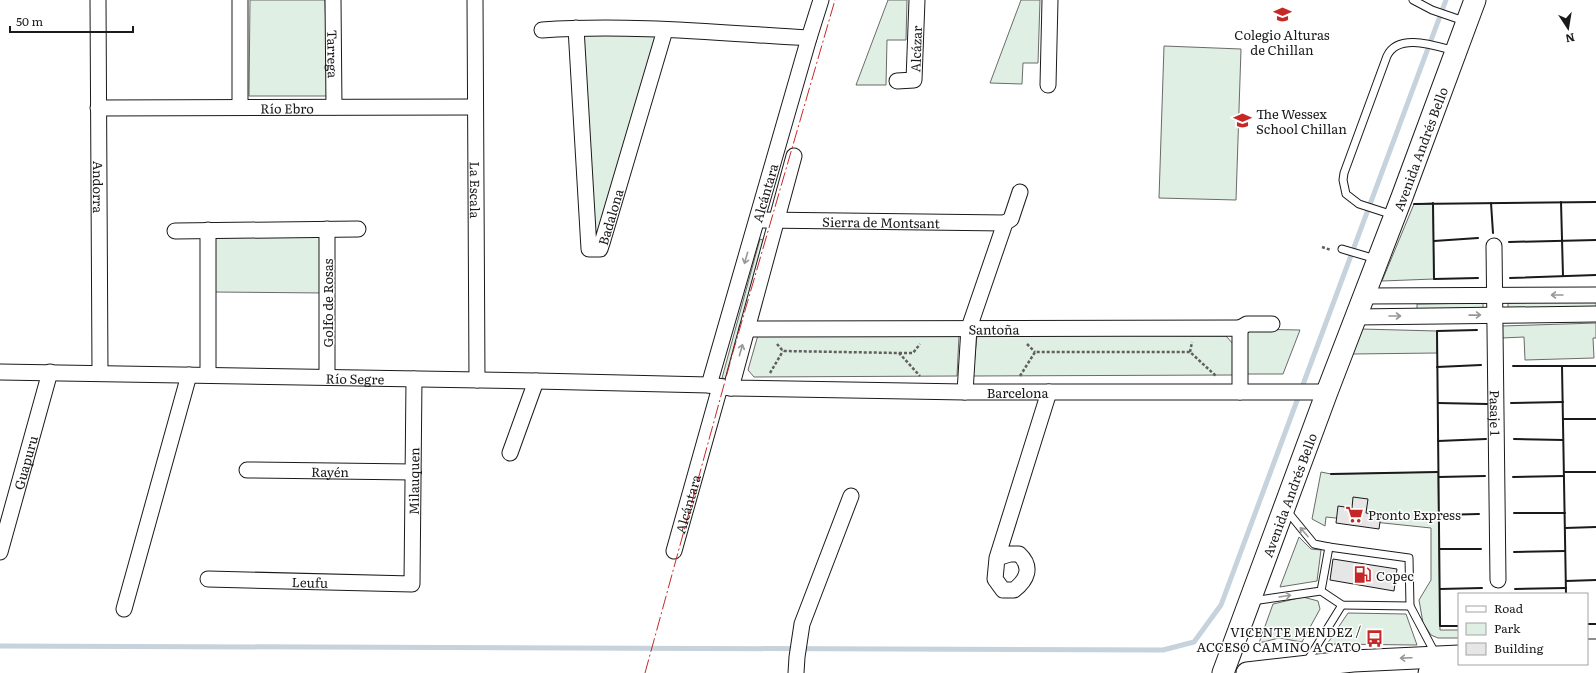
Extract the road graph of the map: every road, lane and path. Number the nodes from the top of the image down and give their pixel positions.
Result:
1 (98, 0) edge
2 (240, 0) edge
3 (333, 0) edge
4 (475, 0) edge
5 (821, 0) edge
6 (917, 0) edge
7 (1050, 0) edge
8 (1413, 0) edge
9 (1475, 0) edge
10 (1457, 18) junction
11 (576, 28) junction
12 (542, 30) dead end
13 (665, 30) junction
14 (809, 38) junction
15 (1447, 49) junction
16 (896, 81) dead end
17 (1048, 85) dead end
18 (334, 107) junction
19 (476, 107) junction
20 (98, 108) junction
21 (240, 108) junction
22 (794, 156) dead end
23 (1020, 192) dead end
24 (1395, 216) junction
25 (757, 220) junction
26 (777, 221) junction
27 (1005, 223) junction
28 (327, 229) junction
29 (358, 229) dead end
30 (208, 230) junction
31 (175, 231) dead end
32 (1494, 246) dead end
33 (1342, 248) dead end
34 (1378, 260) junction
35 (1596, 294) edge
36 (1495, 295) junction
37 (1364, 296) junction
38 (1596, 314) edge
39 (1495, 315) junction
40 (1356, 317) junction
41 (1272, 324) dead end
42 (764, 328) junction
43 (969, 328) junction
44 (1240, 328) junction
45 (747, 329) junction
46 (783, 351) junction
47 (0, 372) edge
48 (50, 372) junction
49 (100, 373) junction
50 (770, 374) dead end
51 (189, 375) junction
52 (208, 375) junction
53 (327, 377) junction
54 (1218, 377) dead end
55 (1018, 378) dead end
56 (414, 379) junction
57 (923, 379) dead end
58 (477, 380) junction
59 (536, 381) junction
60 (720, 386) junction
61 (965, 392) junction
62 (1048, 392) junction
63 (1240, 392) junction
64 (1317, 392) junction
65 (510, 453) dead end
66 (247, 470) dead end
67 (413, 472) junction
68 (851, 496) dead end
69 (1284, 508) junction
70 (1329, 547) junction
71 (674, 551) dead end
72 (0, 552) edge
73 (997, 558) dead end
74 (208, 579) dead end
75 (1498, 580) dead end
76 (412, 584) joint
77 (1321, 591) junction
78 (1250, 602) junction
79 (1342, 605) junction
80 (1410, 606) junction
81 (124, 610) dead end
82 (1232, 648) junction
83 (1458, 656) edge
84 (1305, 665) junction
85 (1433, 665) edge
86 (1596, 666) edge
87 (1270, 669) junction
88 (796, 673) edge
89 (1223, 673) edge
90 (1246, 673) edge

1 - 20 street, Andorra
2 - 21 street
3 - 18 street, Tarrega
4 - 19 street, La Escala
5 - 14 street, Alcántara
6 - 16 street, Alcázar
7 - 17 street
8 - 10 lane
9 - 10 main road, Avenida Andrés Bello
10 - 15 main road, Avenida Andrés Bello
11 - 12 street
11 - 13 street
11 - 13 street, Badalona
13 - 14 street
14 - 25 street, Alcántara
15 - 24 main road, Avenida Andrés Bello
15 - 24 lane
18 - 19 street, Río Ebro
18 - 21 street, Río Ebro
19 - 58 street, La Escala
20 - 21 street, Río Ebro
20 - 49 street, Andorra
22 - 26 street, Alcántara
23 - 27 street
24 - 34 main road, Avenida Andrés Bello
25 - 26 street, Sierra de Montsant
25 -> 60 street, Alcántara
26 - 27 street, Sierra de Montsant
26 - 45 street, Alcántara
27 - 43 street
28 - 29 street
28 - 30 street
28 - 53 street, Golfo de Rosas
30 - 31 street
30 - 52 street
32 - 36 street, Pasaje 1
33 - 34 lane
34 - 37 main road, Avenida Andrés Bello
35 -> 36 street
36 - 37 street
36 - 39 street, Pasaje 1
37 - 40 main road, Avenida Andrés Bello
38 - 39 street
40 -> 39 street
39 - 75 street, Pasaje 1
40 - 64 main road, Avenida Andrés Bello
41 - 44 street, Santoña
42 - 43 street, Santoña
42 - 45 street, Santoña
42 - 46 path
43 - 44 street, Santoña
43 - 61 street
44 - 63 street
60 -> 45 street, Alcántara
46 - 50 path
46 - 57 path
47 - 48 street, Río Segre
48 - 49 street, Río Segre
48 - 72 street, Guapuru
49 - 51 street, Río Segre
51 - 52 street, Río Segre
51 - 81 street
52 - 53 street, Río Segre
53 - 56 street, Río Segre
54 - 55 path
56 - 58 street, Río Segre
56 - 67 street, Milauquen
58 - 59 street, Río Segre
59 - 60 street, Río Segre
59 - 65 street
60 - 61 street, Barcelona
60 - 71 street, Alcántara
61 - 62 street, Barcelona
62 - 63 street, Barcelona
62 - 73 street
63 - 64 street, Barcelona
64 - 69 main road, Avenida Andrés Bello
66 - 67 street, Rayén
67 - 76 street, Milauquen
68 - 88 street
70 -> 69 lane
69 - 78 main road, Avenida Andrés Bello
70 - 77 lane
70 - 80 lane
74 - 76 street, Leufu
78 -> 77 lane
77 - 79 lane
78 - 82 main road, Avenida Andrés Bello
79 - 80 lane
79 - 84 lane
80 - 85 lane
82 - 87 main road
82 - 89 main road, Avenida Andrés Bello
83 - 85 main road
85 -> 84 main road
84 - 87 main road
85 - 86 main road
87 - 90 main road

